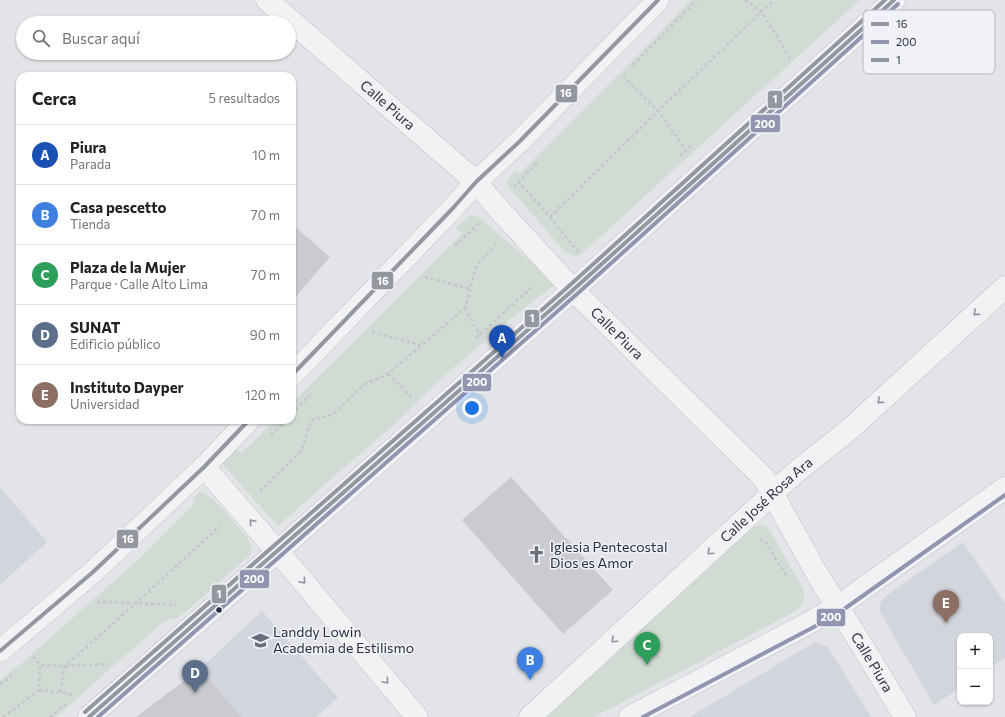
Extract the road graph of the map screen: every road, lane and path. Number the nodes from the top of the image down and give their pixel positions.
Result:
1 (267, 0) edge
2 (658, 0) edge
3 (745, 0) edge
4 (774, 0) edge
5 (894, 0) edge
6 (883, 10) edge
7 (762, 12) junction
8 (285, 16) edge
9 (296, 25) edge
10 (863, 28) edge
11 (790, 58) dead end
12 (623, 76) dead end
13 (658, 111) junction
14 (686, 150) dead end
15 (515, 179) dead end
16 (476, 182) junction
17 (550, 217) junction
18 (498, 242) dead end
19 (580, 254) dead end
20 (425, 277) dead end
21 (1005, 287) edge
22 (470, 289) junction
23 (574, 290) junction
24 (465, 308) junction
25 (372, 332) dead end
26 (480, 335) dead end
27 (421, 345) junction
28 (296, 371) edge
29 (388, 374) junction
30 (412, 398) dead end
31 (245, 424) edge
32 (204, 467) junction
33 (1005, 488) edge
34 (260, 492) dead end
35 (773, 494) junction
36 (222, 525) dead end
37 (758, 538) dead end
38 (278, 551) junction
39 (789, 580) dead end
40 (96, 602) dead end
41 (136, 603) junction
42 (182, 606) dead end
43 (837, 607) junction
44 (0, 651) edge
45 (33, 657) dead end
46 (110, 664) dead end
47 (40, 665) junction
48 (66, 666) junction
49 (39, 690) junction
50 (60, 692) junction
51 (75, 695) dead end
52 (3, 717) edge
53 (89, 717) edge
54 (417, 717) edge
55 (530, 717) edge
56 (630, 717) edge
57 (905, 717) edge

1 - 8 street, Calle Piura
2 - 16 street
3 - 7 path
4 - 7 path
5 - 6 street
7 - 11 path
7 - 13 path
9 - 16 street, Calle Piura
10 - 23 street
12 - 13 path
13 - 14 path
13 - 17 path
15 - 17 path
16 - 23 street, Calle Piura
16 - 28 street
17 - 19 path
18 - 22 path
20 - 22 path
21 -> 35 street, Calle José Rosa Ara
22 - 24 path
23 - 35 street, Calle Piura
23 - 38 street
24 - 26 path
24 - 27 path
25 - 27 path
27 - 29 path
29 - 30 path
29 - 34 path
31 - 32 street
38 -> 32 street
32 - 44 street
33 - 43 street
35 - 43 street, Calle Piura
35 -> 55 street, Calle José Rosa Ara
36 - 41 path
37 - 39 path
38 - 53 street
38 -> 54 street
40 - 41 path
41 - 42 path
41 - 48 path
43 - 56 street
43 - 57 street, Calle Piura
45 - 47 path
46 - 48 path
47 - 48 path
47 - 49 path
48 - 50 path
49 - 50 path
49 - 52 path
50 - 51 path

